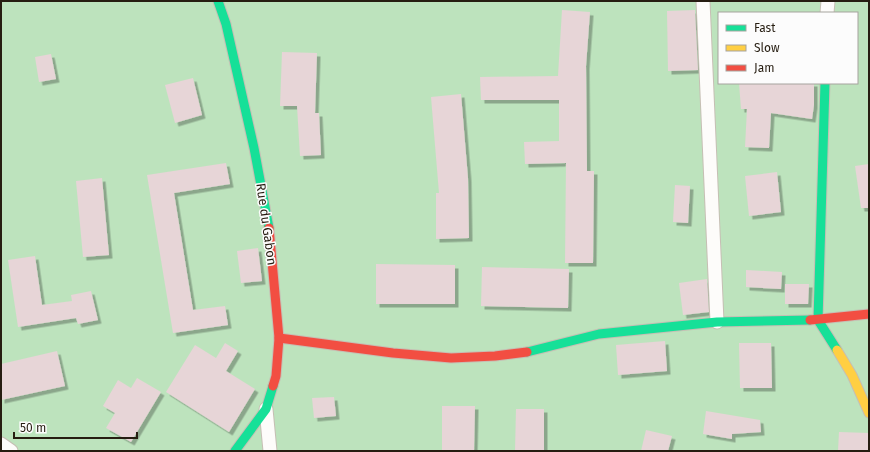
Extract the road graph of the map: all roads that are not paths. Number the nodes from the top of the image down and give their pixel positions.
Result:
1 (218, 1) edge
2 (702, 1) edge
3 (828, 1) edge
4 (827, 12) edge
5 (825, 84) edge
6 (869, 314) edge
7 (818, 320) junction
8 (717, 322) junction
9 (279, 338) junction
10 (266, 409) junction
11 (869, 413) edge
12 (1, 444) edge
13 (10, 451) edge
14 (235, 451) edge
15 (270, 451) edge

1 - 9 main road, Rue du Gabon
2 - 8 street
3 - 4 street
5 - 7 main road
6 - 7 main road
7 - 8 main road
7 - 11 main road
8 - 9 main road
9 - 10 main road, Rue du Gabon
10 - 14 main road
10 - 15 street, Rue du Gabon
12 - 13 street

